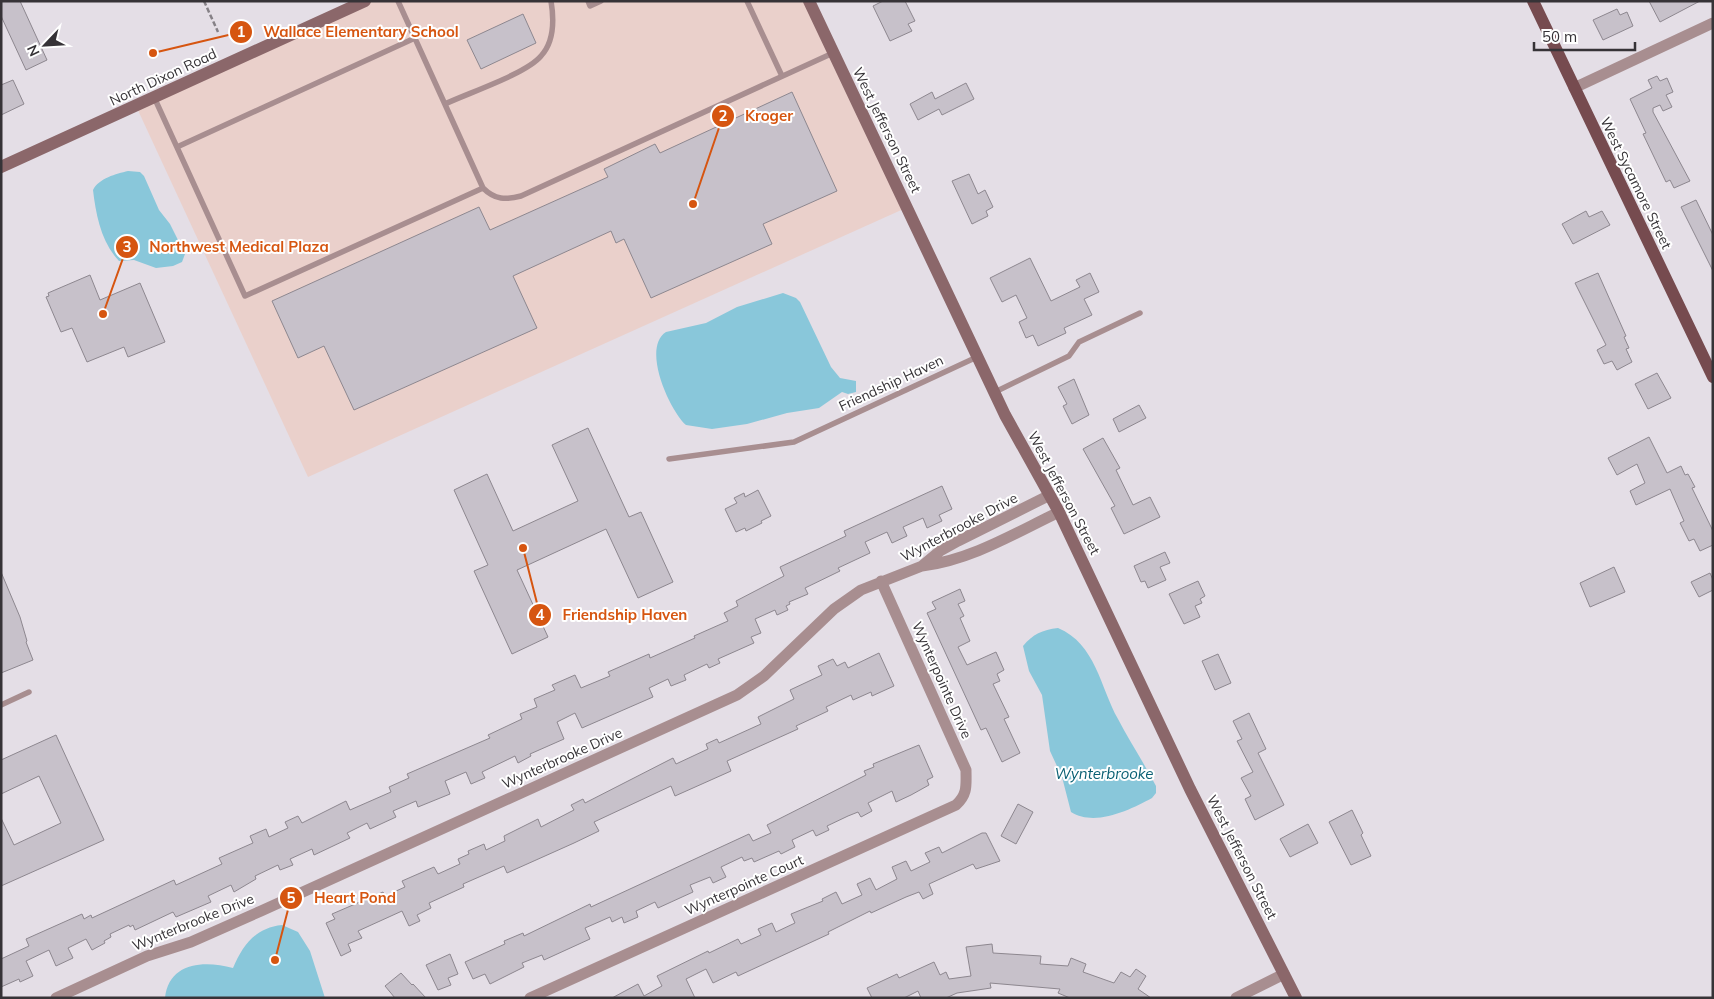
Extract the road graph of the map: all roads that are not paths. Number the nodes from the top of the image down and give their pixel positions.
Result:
1 (365, 1) edge
2 (398, 1) edge
3 (551, 1) edge
4 (588, 1) edge
5 (601, 1) edge
6 (747, 1) edge
7 (809, 1) edge
8 (1533, 1) edge
9 (1713, 23) edge
10 (415, 38) junction
11 (833, 53) junction
12 (782, 76) junction
13 (1574, 88) junction
14 (154, 97) junction
15 (445, 104) junction
16 (177, 148) junction
17 (1, 167) edge
18 (483, 188) junction
19 (1140, 313) dead end
20 (977, 357) junction
21 (1713, 377) edge
22 (994, 393) junction
23 (669, 459) dead end
24 (1050, 495) junction
25 (1059, 512) junction
26 (922, 566) junction
27 (881, 581) junction
28 (28, 692) dead end
29 (1, 705) edge
30 (966, 794) joint
31 (1284, 974) junction
32 (56, 998) edge
33 (530, 998) edge
34 (1236, 998) edge
35 (1296, 998) edge

1 - 14 street, North Dixon Road
2 - 10 lane
3 - 15 lane
4 - 5 lane
6 - 12 lane
7 - 11 street, West Jefferson Street
8 - 13 main road, West Sycamore Street
9 - 13 street
10 - 15 lane
10 - 16 lane
11 - 12 lane
11 - 20 street, West Jefferson Street
12 - 18 lane
13 - 21 main road, West Sycamore Street
14 - 16 lane
14 - 17 street, North Dixon Road
15 - 18 lane
16 - 18 lane
19 - 22 lane
20 - 22 street, West Jefferson Street
20 - 23 lane, Friendship Haven
22 - 24 street, West Jefferson Street
24 - 25 street, West Jefferson Street
24 - 26 street, Wynterbrooke Drive
25 - 26 street
25 - 31 street, West Jefferson Street
26 - 27 street, Wynterbrooke Drive
27 - 30 street, Wynterpointe Drive
27 - 32 street, Wynterbrooke Drive
28 - 29 lane
30 - 33 street, Wynterpointe Court
31 - 34 street
31 - 35 street, West Jefferson Street

